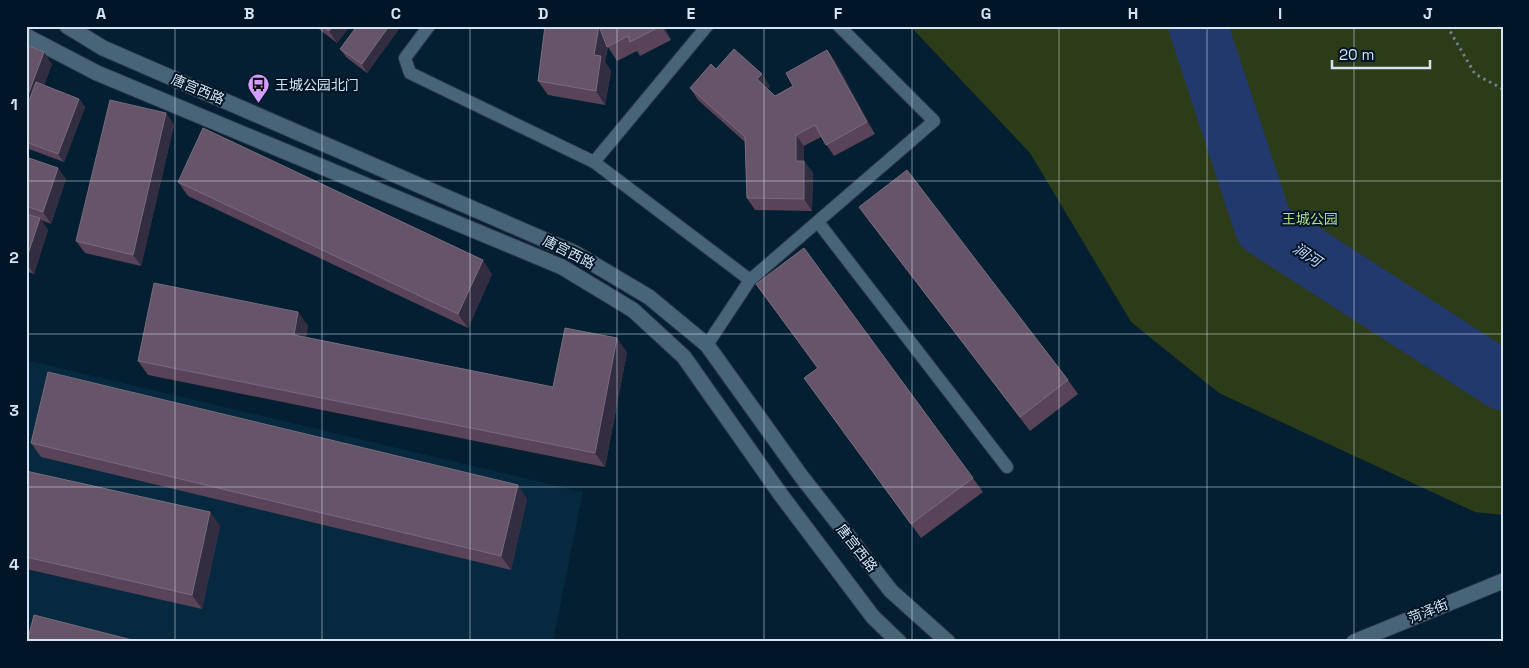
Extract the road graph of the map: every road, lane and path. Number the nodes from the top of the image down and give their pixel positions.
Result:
1 (66, 26) edge
2 (429, 26) edge
3 (708, 26) edge
4 (839, 26) edge
5 (1447, 26) edge
6 (26, 36) edge
7 (1503, 89) edge
8 (594, 162) junction
9 (818, 222) junction
10 (750, 280) junction
11 (707, 345) junction
12 (1007, 466) dead end
13 (1503, 581) edge
14 (899, 642) edge
15 (948, 642) edge
16 (1354, 642) edge

1 - 11 street, 唐宫西路
2 - 8 lane
3 - 8 lane
4 - 9 lane
5 - 7 path
6 - 14 street, 唐宫西路
8 - 10 lane
9 - 10 lane
9 - 12 lane
10 - 11 lane
11 - 15 street, 唐宫西路
13 - 16 street, 菏泽街

